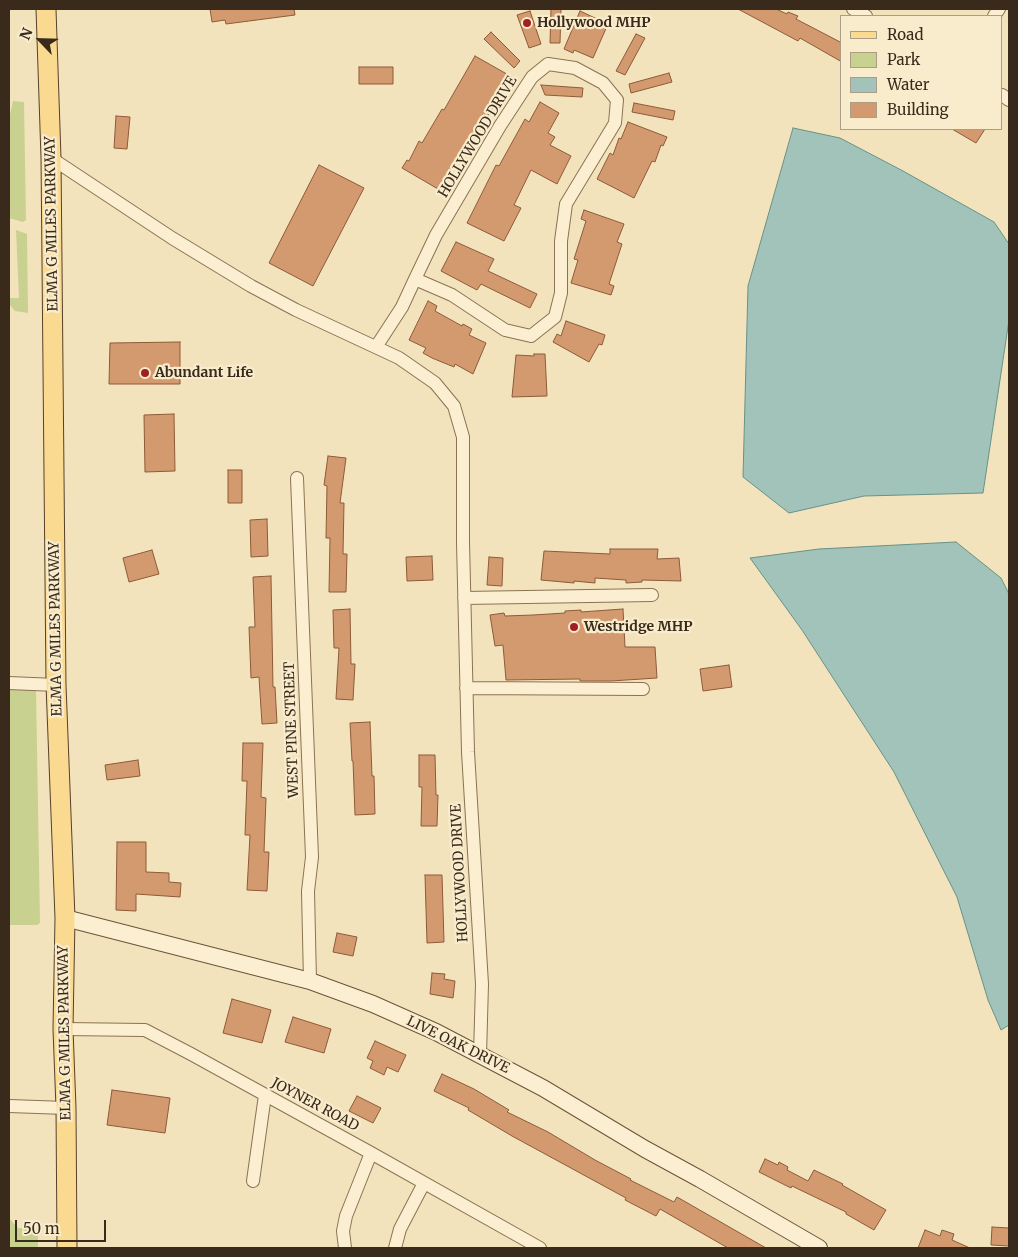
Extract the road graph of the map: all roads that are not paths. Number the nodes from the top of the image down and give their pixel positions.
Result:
1 (46, 9) edge
2 (853, 9) edge
3 (864, 15) edge
4 (52, 158) junction
5 (415, 279) junction
6 (376, 347) junction
7 (297, 478) dead end
8 (652, 595) dead end
9 (464, 598) junction
10 (9, 683) edge
11 (56, 685) junction
12 (466, 688) junction
13 (643, 689) dead end
14 (64, 918) junction
15 (310, 981) junction
16 (63, 1029) junction
17 (480, 1055) junction
18 (265, 1095) junction
19 (9, 1106) edge
20 (66, 1108) junction
21 (372, 1153) junction
22 (253, 1181) dead end
23 (424, 1183) junction
24 (67, 1248) edge
25 (345, 1248) edge
26 (395, 1248) edge
27 (540, 1248) edge
28 (819, 1248) edge

1 - 4 main road, ELMA G MILES PARKWAY
2 - 3 street
4 - 6 street, HOLLYWOOD DRIVE
4 - 11 main road, ELMA G MILES PARKWAY
5 - 5 street, HOLLYWOOD DRIVE
5 - 6 street, HOLLYWOOD DRIVE
6 - 9 street, HOLLYWOOD DRIVE
7 - 15 street, WEST PINE STREET
8 - 9 street
9 - 12 street, HOLLYWOOD DRIVE
10 - 11 street
11 - 14 main road, ELMA G MILES PARKWAY
12 - 13 street
12 - 17 street, HOLLYWOOD DRIVE
14 - 15 street, LIVE OAK DRIVE
14 - 16 main road, ELMA G MILES PARKWAY
15 - 17 street, LIVE OAK DRIVE
16 - 18 street, JOYNER ROAD
16 - 20 main road, ELMA G MILES PARKWAY
17 - 28 street, LIVE OAK DRIVE
18 - 21 street, JOYNER ROAD
18 - 22 street
19 - 20 street
20 - 24 main road, ELMA G MILES PARKWAY
21 - 23 street, JOYNER ROAD
21 - 25 street
23 - 26 street
23 - 27 street, JOYNER ROAD

